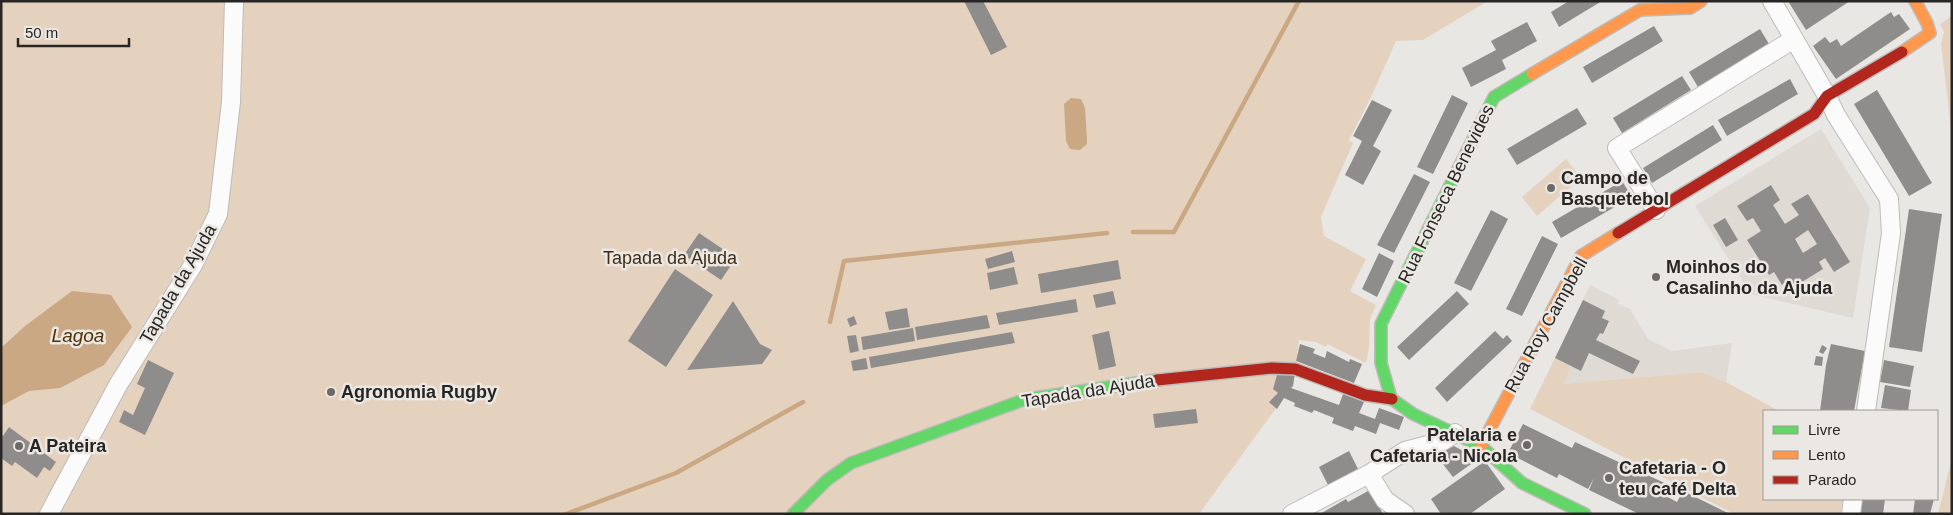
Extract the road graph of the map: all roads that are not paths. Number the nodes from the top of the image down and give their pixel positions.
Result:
1 (234, 1) edge
2 (1700, 1) edge
3 (1772, 1) edge
4 (1915, 1) edge
5 (1794, 40) junction
6 (1827, 96) junction
7 (1656, 210) junction
8 (1391, 398) junction
9 (1866, 410) edge
10 (1454, 433) junction
11 (1481, 446) junction
12 (1369, 474) junction
13 (1853, 500) edge
14 (49, 514) edge
15 (793, 514) edge
16 (1292, 514) edge
17 (1405, 514) edge
18 (1585, 514) edge
19 (1851, 514) edge

1 - 14 street, Tapada da Ajuda
2 - 8 street, Rua Fonseca Benevides
3 - 5 street
4 - 6 street, Rua Roy Campbell
5 - 6 street
5 - 7 street
6 - 7 street, Rua Roy Campbell
6 - 9 street
7 - 11 street, Rua Roy Campbell
8 - 10 street
8 - 15 street, Tapada da Ajuda
10 - 11 street
10 - 12 street
11 - 18 street
12 - 16 street
12 - 17 street
13 - 19 street

